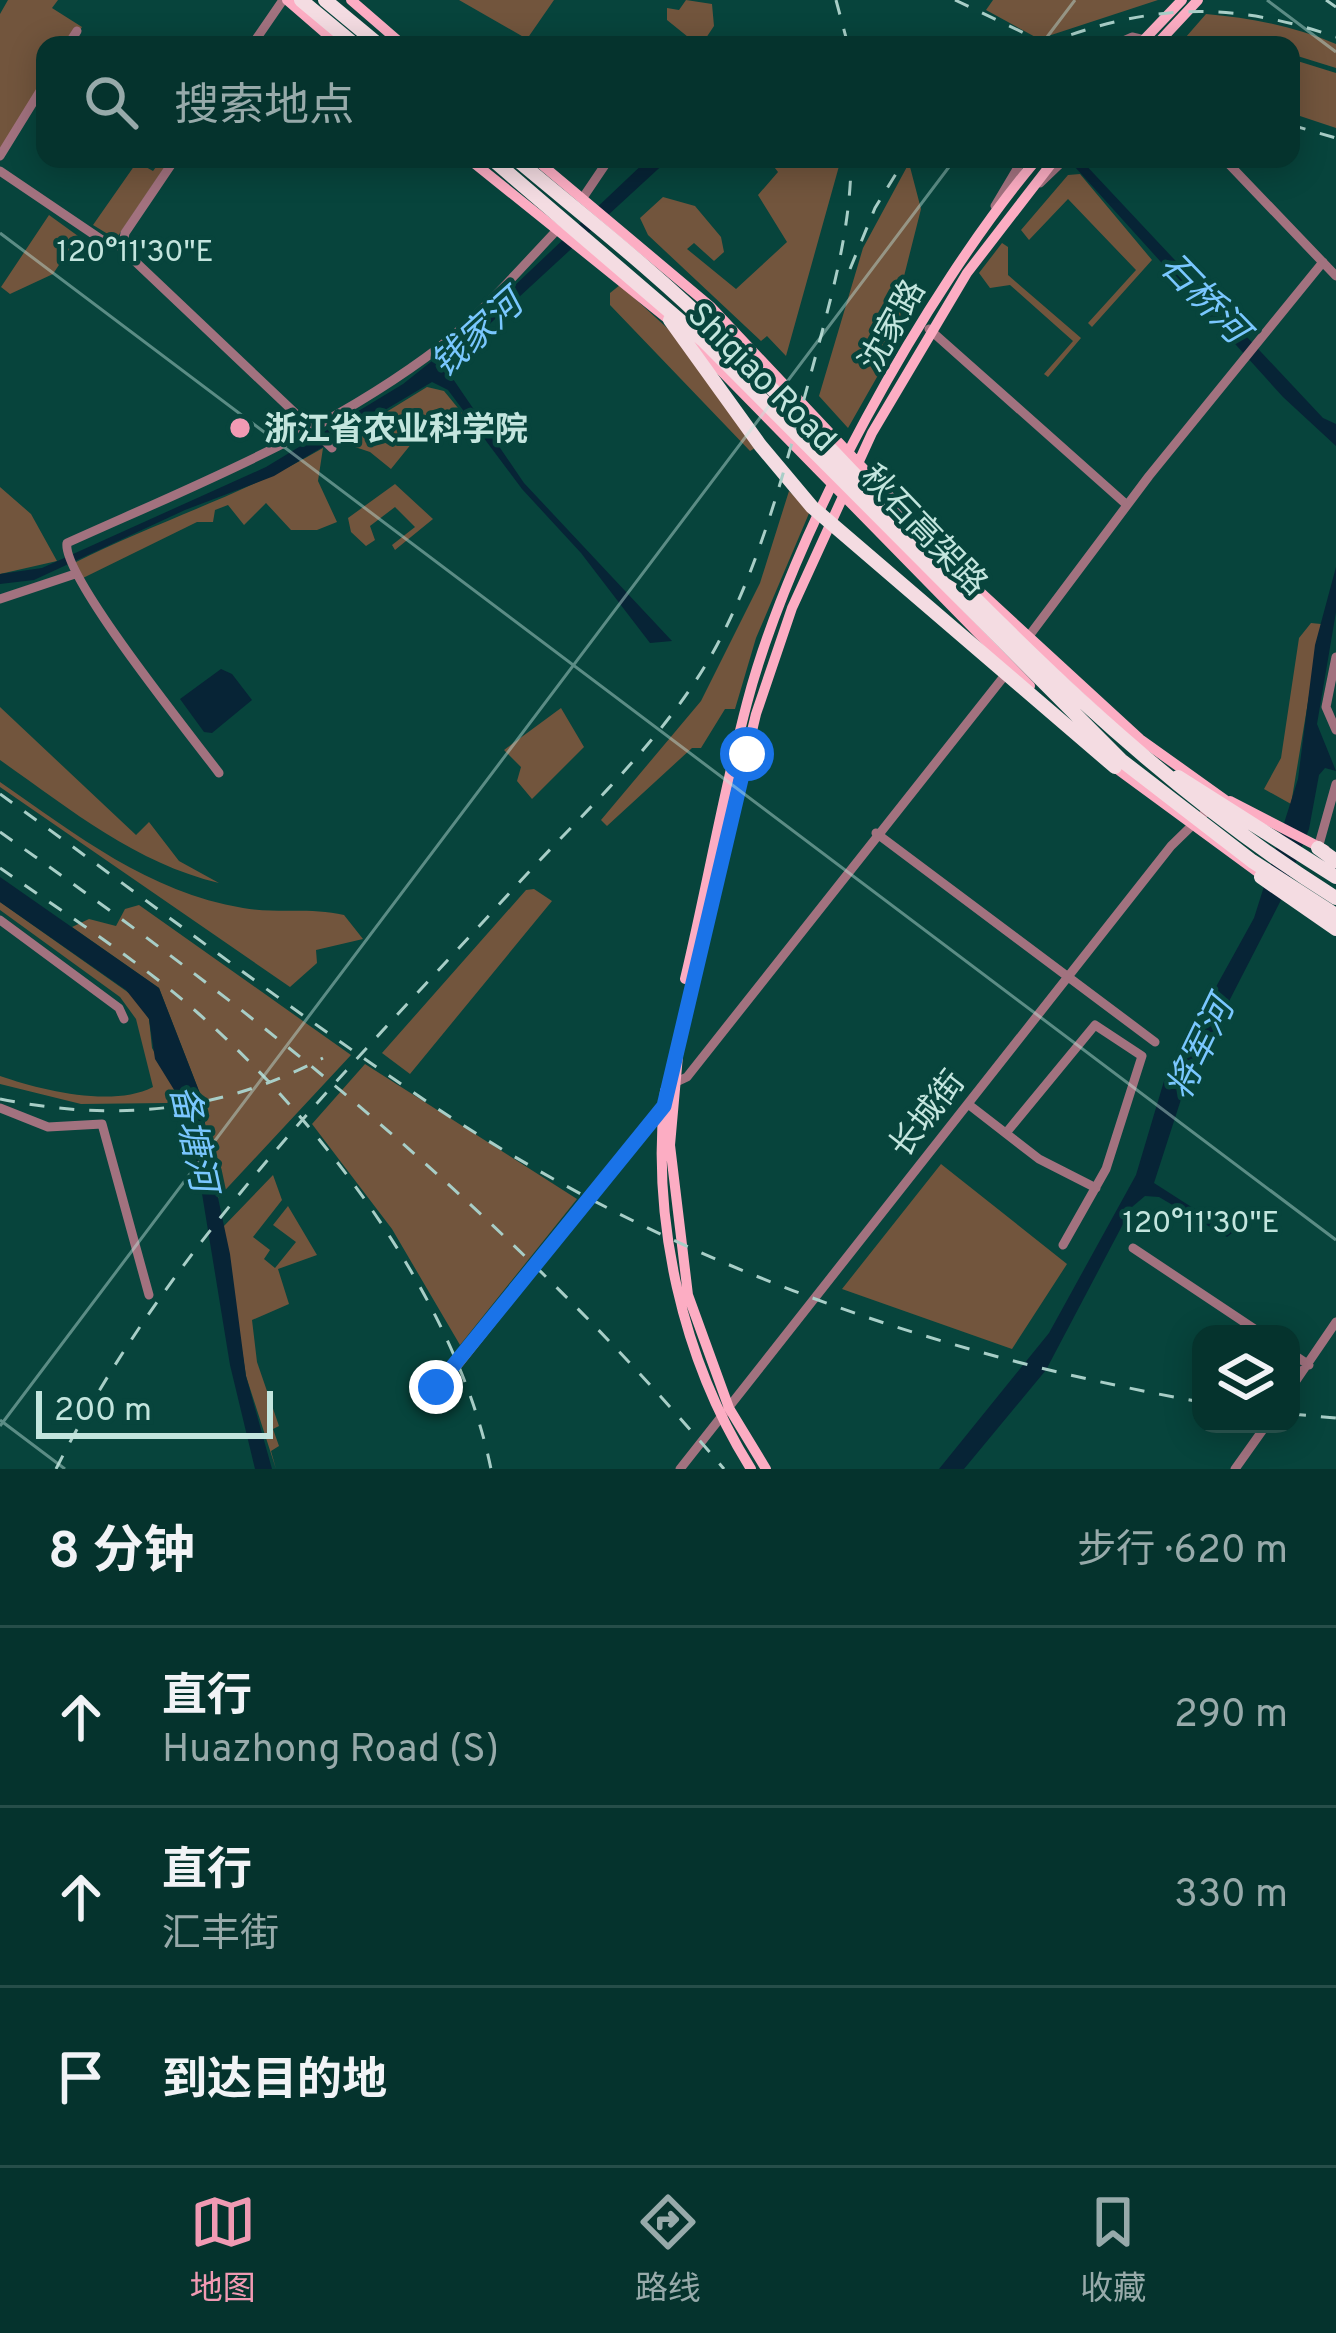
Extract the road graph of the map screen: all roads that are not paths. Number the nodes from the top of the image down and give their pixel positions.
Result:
1 (285, 0) edge
2 (301, 0) edge
3 (325, 0) edge
4 (351, 0) edge
5 (1182, 0) edge
6 (1198, 0) edge
7 (77, 31) dead end
8 (74, 36) edge
9 (259, 36) edge
10 (328, 36) edge
11 (344, 36) edge
12 (368, 36) edge
13 (393, 36) edge
14 (1148, 36) edge
15 (1165, 36) edge
16 (36, 98) edge
17 (0, 156) edge
18 (169, 168) edge
19 (480, 168) edge
20 (503, 168) edge
21 (526, 168) edge
22 (546, 168) edge
23 (604, 168) edge
24 (1018, 168) edge
25 (1030, 168) edge
26 (1046, 168) edge
27 (1056, 168) edge
28 (1234, 168) edge
29 (0, 171) edge
30 (1022, 197) junction
31 (585, 201) junction
32 (984, 227) junction
33 (559, 232) junction
34 (122, 246) junction
35 (608, 255) junction
36 (1323, 262) junction
37 (1336, 276) edge
38 (923, 323) junction
39 (934, 333) junction
40 (313, 427) junction
41 (868, 431) junction
42 (332, 448) dead end
43 (1127, 505) junction
44 (819, 534) junction
45 (74, 574) junction
46 (0, 598) edge
47 (1028, 637) junction
48 (1336, 656) edge
49 (1011, 668) junction
50 (1336, 730) edge
51 (1130, 748) junction
52 (1115, 767) junction
53 (219, 773) dead end
54 (1336, 784) edge
55 (1222, 797) junction
56 (1191, 826) junction
57 (876, 832) junction
58 (1324, 852) edge
59 (1262, 876) joint
60 (1336, 881) edge
61 (1336, 898) edge
62 (0, 920) edge
63 (1336, 922) edge
64 (1069, 976) junction
65 (124, 1019) dead end
66 (1155, 1042) dead end
67 (673, 1083) junction
68 (968, 1104) junction
69 (664, 1106) junction
70 (0, 1108) edge
71 (1006, 1133) junction
72 (1096, 1188) junction
73 (1064, 1245) dead end
74 (1133, 1248) dead end
75 (149, 1295) dead end
76 (1336, 1322) edge
77 (1248, 1325) edge
78 (1300, 1359) edge
79 (1308, 1364) junction
80 (1300, 1375) edge
81 (424, 1397) dead end
82 (725, 1412) junction
83 (1261, 1433) edge
84 (680, 1469) edge
85 (751, 1469) edge
86 (766, 1469) edge
87 (1235, 1469) edge

1 - 9 street
1 - 10 main road
2 - 11 highway
3 - 12 highway
4 - 13 main road
5 - 14 main road
6 - 15 main road
7 - 8 street
16 - 17 street
18 - 34 street
19 - 33 main road, Shiqiao Road
20 - 35 highway, 秋石高架路
21 - 51 highway, 秋石高架路
22 - 31 main road, Shiqiao Road
23 - 31 street
24 - 32 street
25 - 32 main road, 沈家路
26 - 30 main road, 沈家路
27 - 30 street
28 - 36 street
29 - 34 street
30 - 39 main road, 沈家路
31 - 47 main road, Shiqiao Road
32 - 38 main road, 沈家路
33 - 40 street
33 - 49 main road, Shiqiao Road
34 - 40 street
35 - 52 highway
35 - 63 highway, 秋石高架路
36 - 37 street
36 - 43 street
38 - 39 street
38 - 41 main road, 沈家路
39 - 41 main road, 沈家路
39 - 43 street
40 - 42 street
40 - 45 street
41 - 44 main road, 沈家路
43 - 47 street
44 - 67 main road
44 - 69 main road
45 - 46 street
45 - 53 street
47 - 49 street
47 - 55 main road, Shiqiao Road
48 - 50 street
49 - 52 main road, Shiqiao Road
49 - 57 street
51 - 60 highway
51 - 61 highway, 秋石高架路
52 - 56 main road, Shiqiao Road
54 - 58 street
55 - 56 street, 长城街
55 - 58 main road
55 - 60 main road, Shiqiao Road
56 - 59 main road, Shiqiao Road
56 - 64 street, 长城街
57 - 64 street
57 - 67 street
59 - 63 highway
62 - 65 street
64 - 66 street
64 - 68 street, 长城街
67 - 69 street
67 - 82 main road
68 - 71 street
68 - 82 street, 长城街
69 - 81 street
69 - 82 main road
70 - 75 street
71 - 72 street
71 - 72 street
72 - 73 street
74 - 77 street
76 - 79 street
78 - 79 street
79 - 80 street
82 - 84 street, 长城街
82 - 85 main road
82 - 86 main road
83 - 87 street

